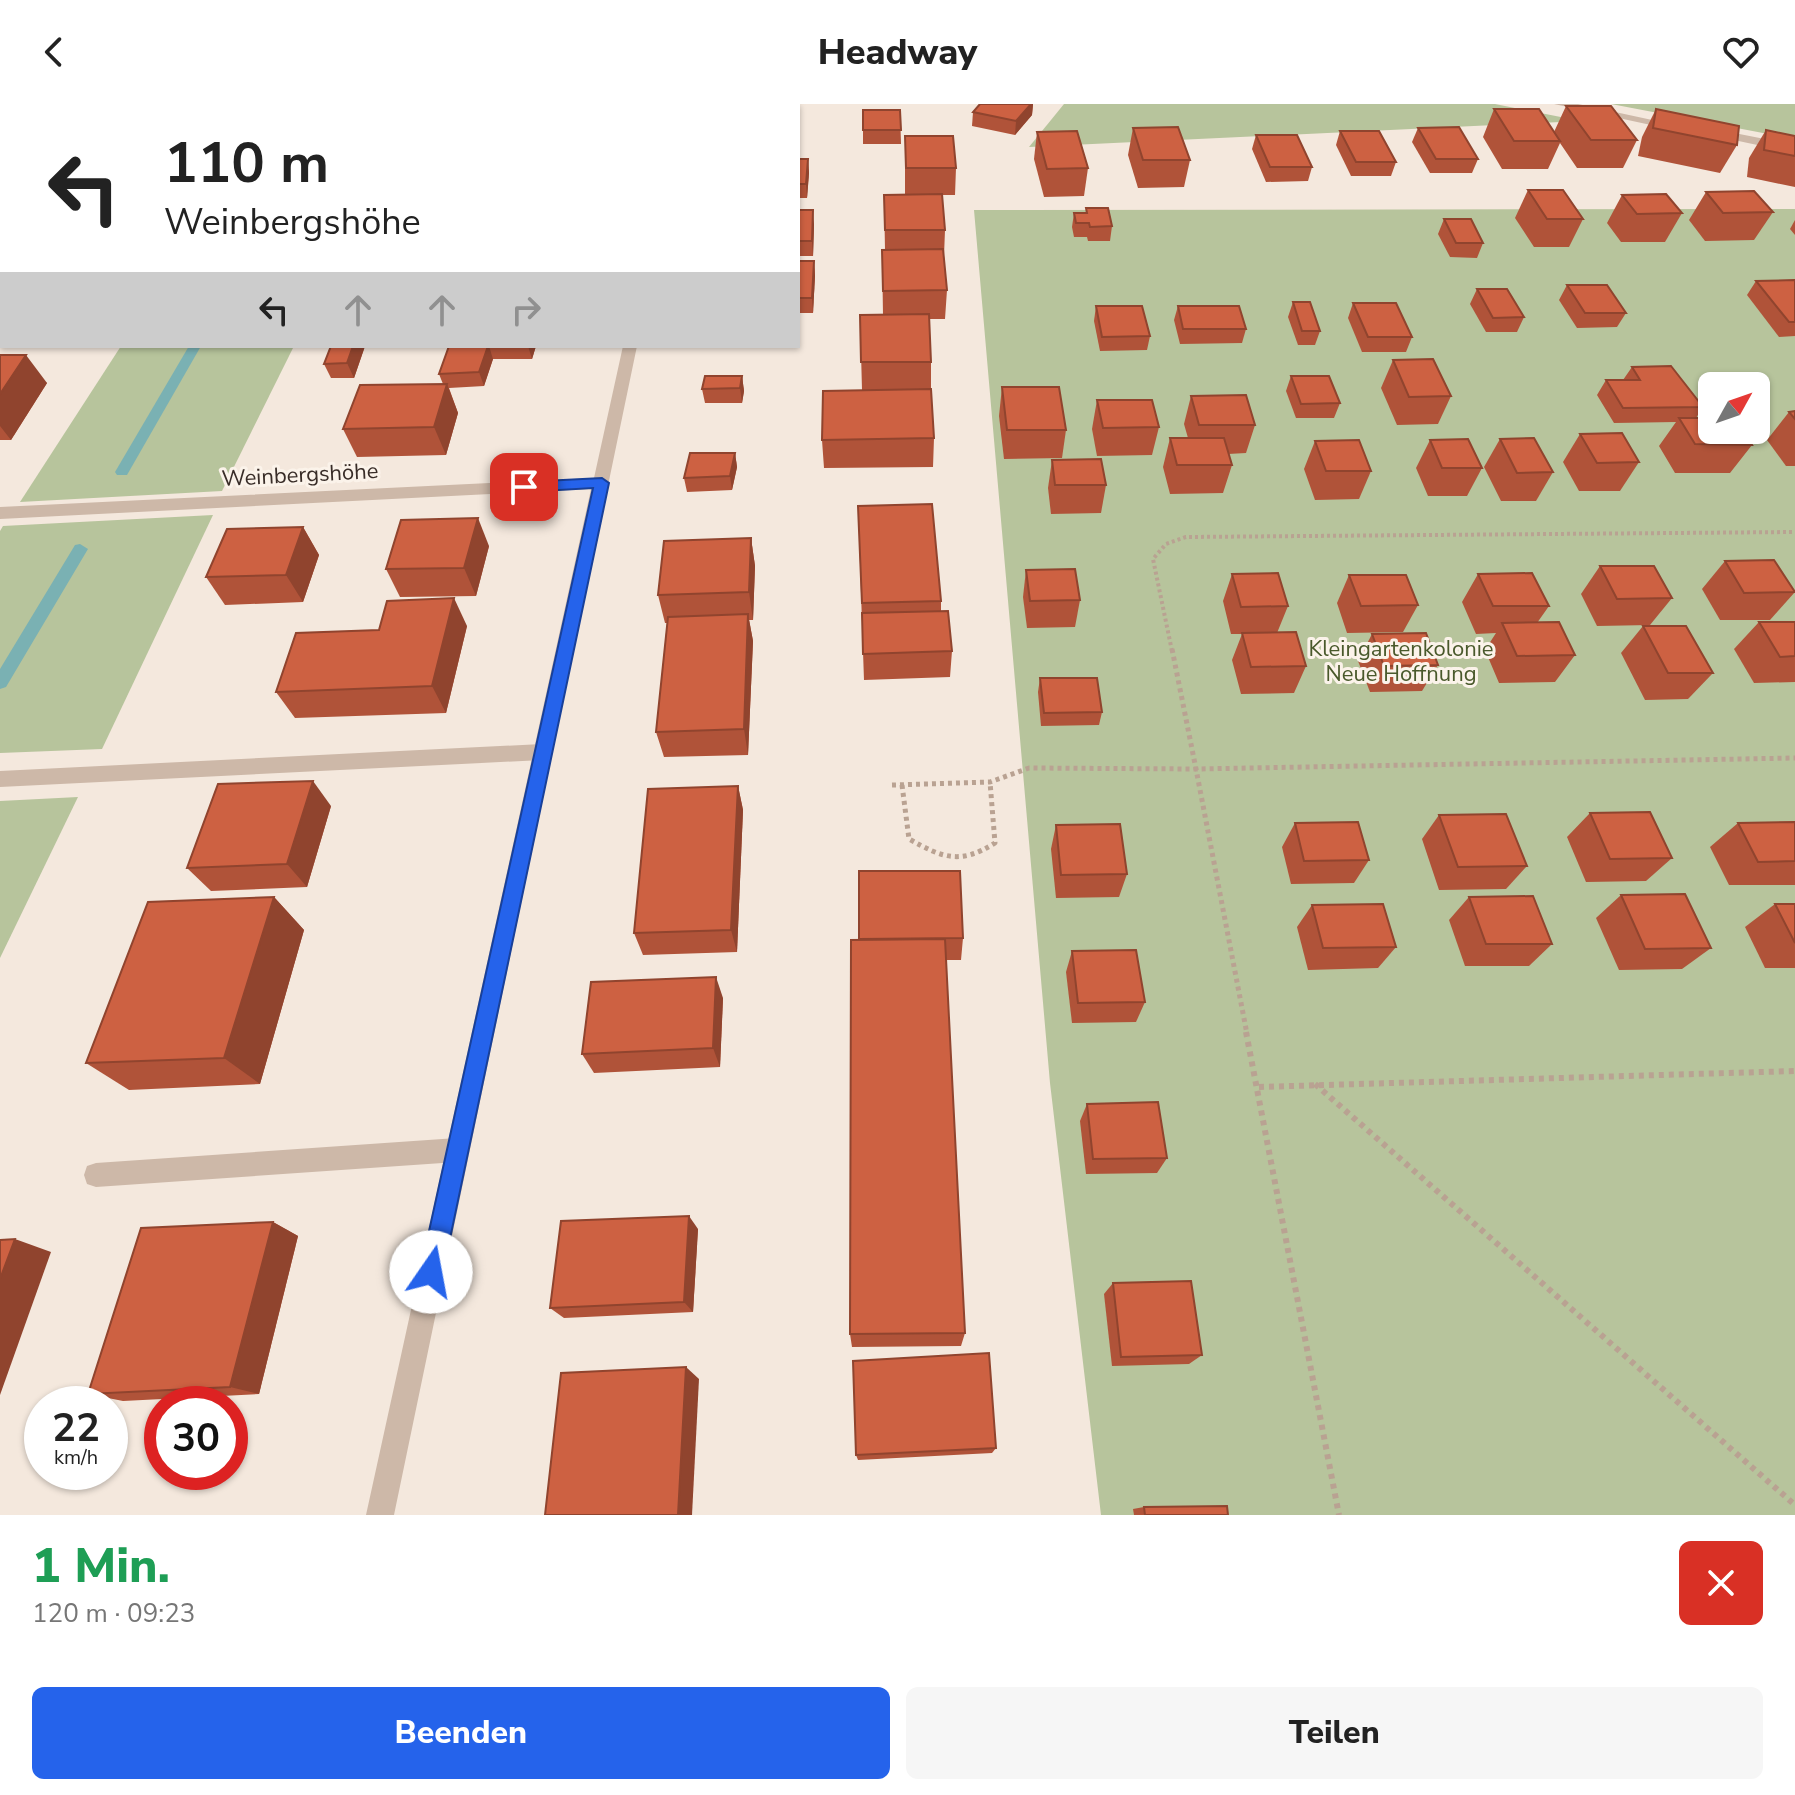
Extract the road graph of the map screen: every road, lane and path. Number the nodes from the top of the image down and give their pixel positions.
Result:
1 (1560, 104) edge
2 (1684, 128) edge
3 (1698, 130) edge
4 (1795, 149) edge
5 (630, 348) edge
6 (602, 483) junction
7 (0, 513) edge
8 (1795, 532) edge
9 (542, 752) junction
10 (1795, 758) edge
11 (1196, 769) junction
12 (0, 779) edge
13 (990, 782) junction
14 (892, 785) dead end
15 (902, 785) junction
16 (1795, 1071) edge
17 (1315, 1084) junction
18 (1259, 1087) junction
19 (457, 1150) junction
20 (96, 1175) dead end
21 (1795, 1505) edge
22 (380, 1515) edge
23 (1339, 1515) edge

1 - 2 street
3 - 4 street
5 - 6 street
6 - 7 street, Weinbergshöhe
6 - 9 street
8 - 11 path
9 - 12 street
9 - 19 street
10 - 11 path
11 - 13 path
11 - 18 path
13 - 15 path
13 - 15 path
14 - 15 path
16 - 17 path
17 - 18 path
17 - 21 path
18 - 23 path
19 - 20 street
19 - 22 street

